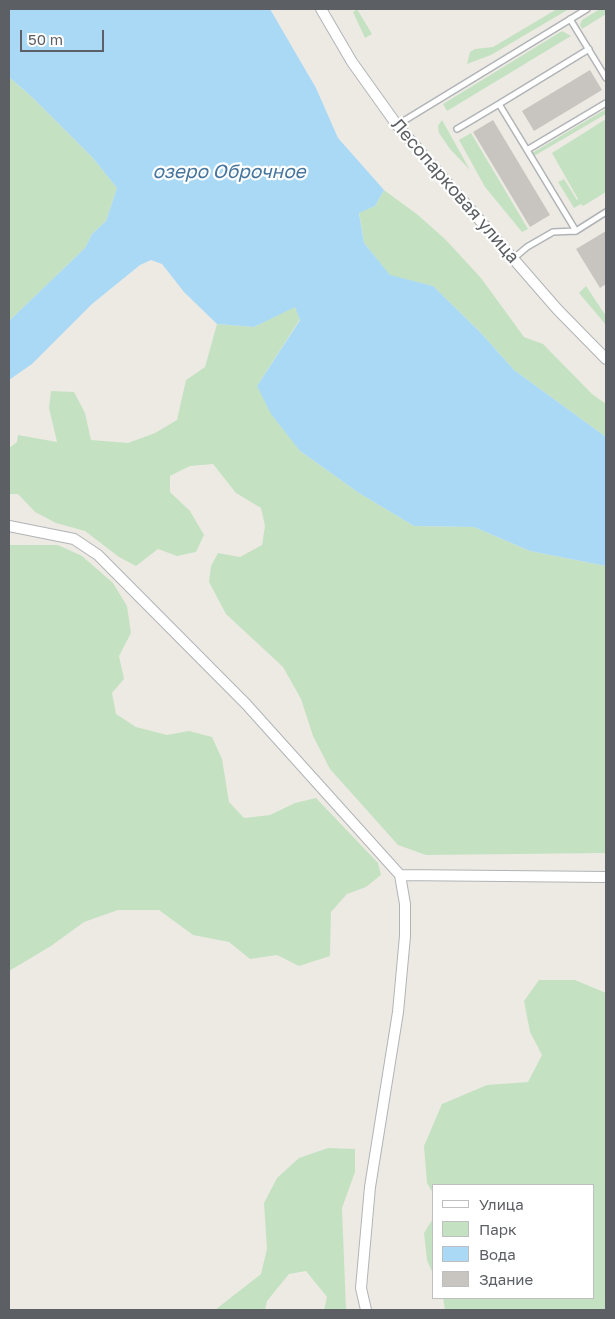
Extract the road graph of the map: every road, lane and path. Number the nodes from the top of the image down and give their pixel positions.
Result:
1 (321, 9) edge
2 (587, 9) edge
3 (570, 19) junction
4 (589, 49) junction
5 (606, 78) edge
6 (606, 103) edge
7 (499, 104) junction
8 (397, 124) junction
9 (457, 129) dead end
10 (527, 150) junction
11 (606, 212) edge
12 (576, 231) junction
13 (513, 259) junction
14 (606, 358) edge
15 (9, 526) edge
16 (400, 876) junction
17 (606, 877) edge
18 (366, 1310) edge

1 - 8 street, Лесопарковая улица
2 - 3 lane
3 - 4 lane
3 - 8 lane
4 - 5 lane
4 - 7 lane
6 - 10 lane
7 - 9 lane
7 - 10 lane
8 - 13 street, Лесопарковая улица
10 - 12 lane
11 - 12 lane
12 - 13 lane
13 - 14 street, Лесопарковая улица
15 - 16 street
16 - 17 street
16 - 18 street

